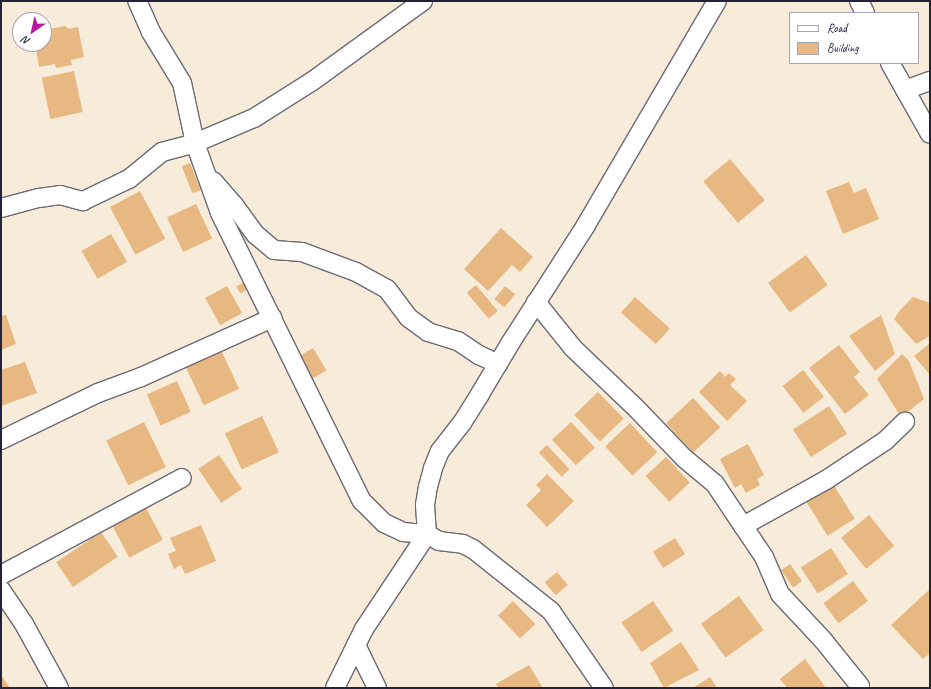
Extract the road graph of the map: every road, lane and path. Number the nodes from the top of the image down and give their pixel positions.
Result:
1 (137, 1) edge
2 (423, 1) edge
3 (717, 1) edge
4 (859, 1) edge
5 (864, 12) edge
6 (891, 64) edge
7 (930, 80) edge
8 (905, 90) junction
9 (930, 134) edge
10 (195, 143) junction
11 (206, 174) junction
12 (1, 208) edge
13 (536, 302) junction
14 (272, 318) junction
15 (498, 364) junction
16 (905, 422) dead end
17 (1, 440) edge
18 (182, 478) dead end
19 (744, 526) junction
20 (427, 534) junction
21 (1, 575) edge
22 (1, 590) edge
23 (356, 645) junction
24 (59, 688) edge
25 (335, 688) edge
26 (377, 688) edge
27 (604, 688) edge
28 (859, 688) edge

1 - 10 street
2 - 10 street
3 - 13 street
4 - 5 street
6 - 8 street
7 - 8 street
8 - 9 street
10 - 11 street
10 - 12 street
11 - 14 street
11 - 15 street
13 - 15 street
13 - 19 street
14 - 17 street
14 - 20 street
15 - 20 street
16 - 19 street
18 - 21 street
19 - 28 street
20 - 23 street
20 - 27 street
22 - 24 street
23 - 25 street
23 - 26 street

